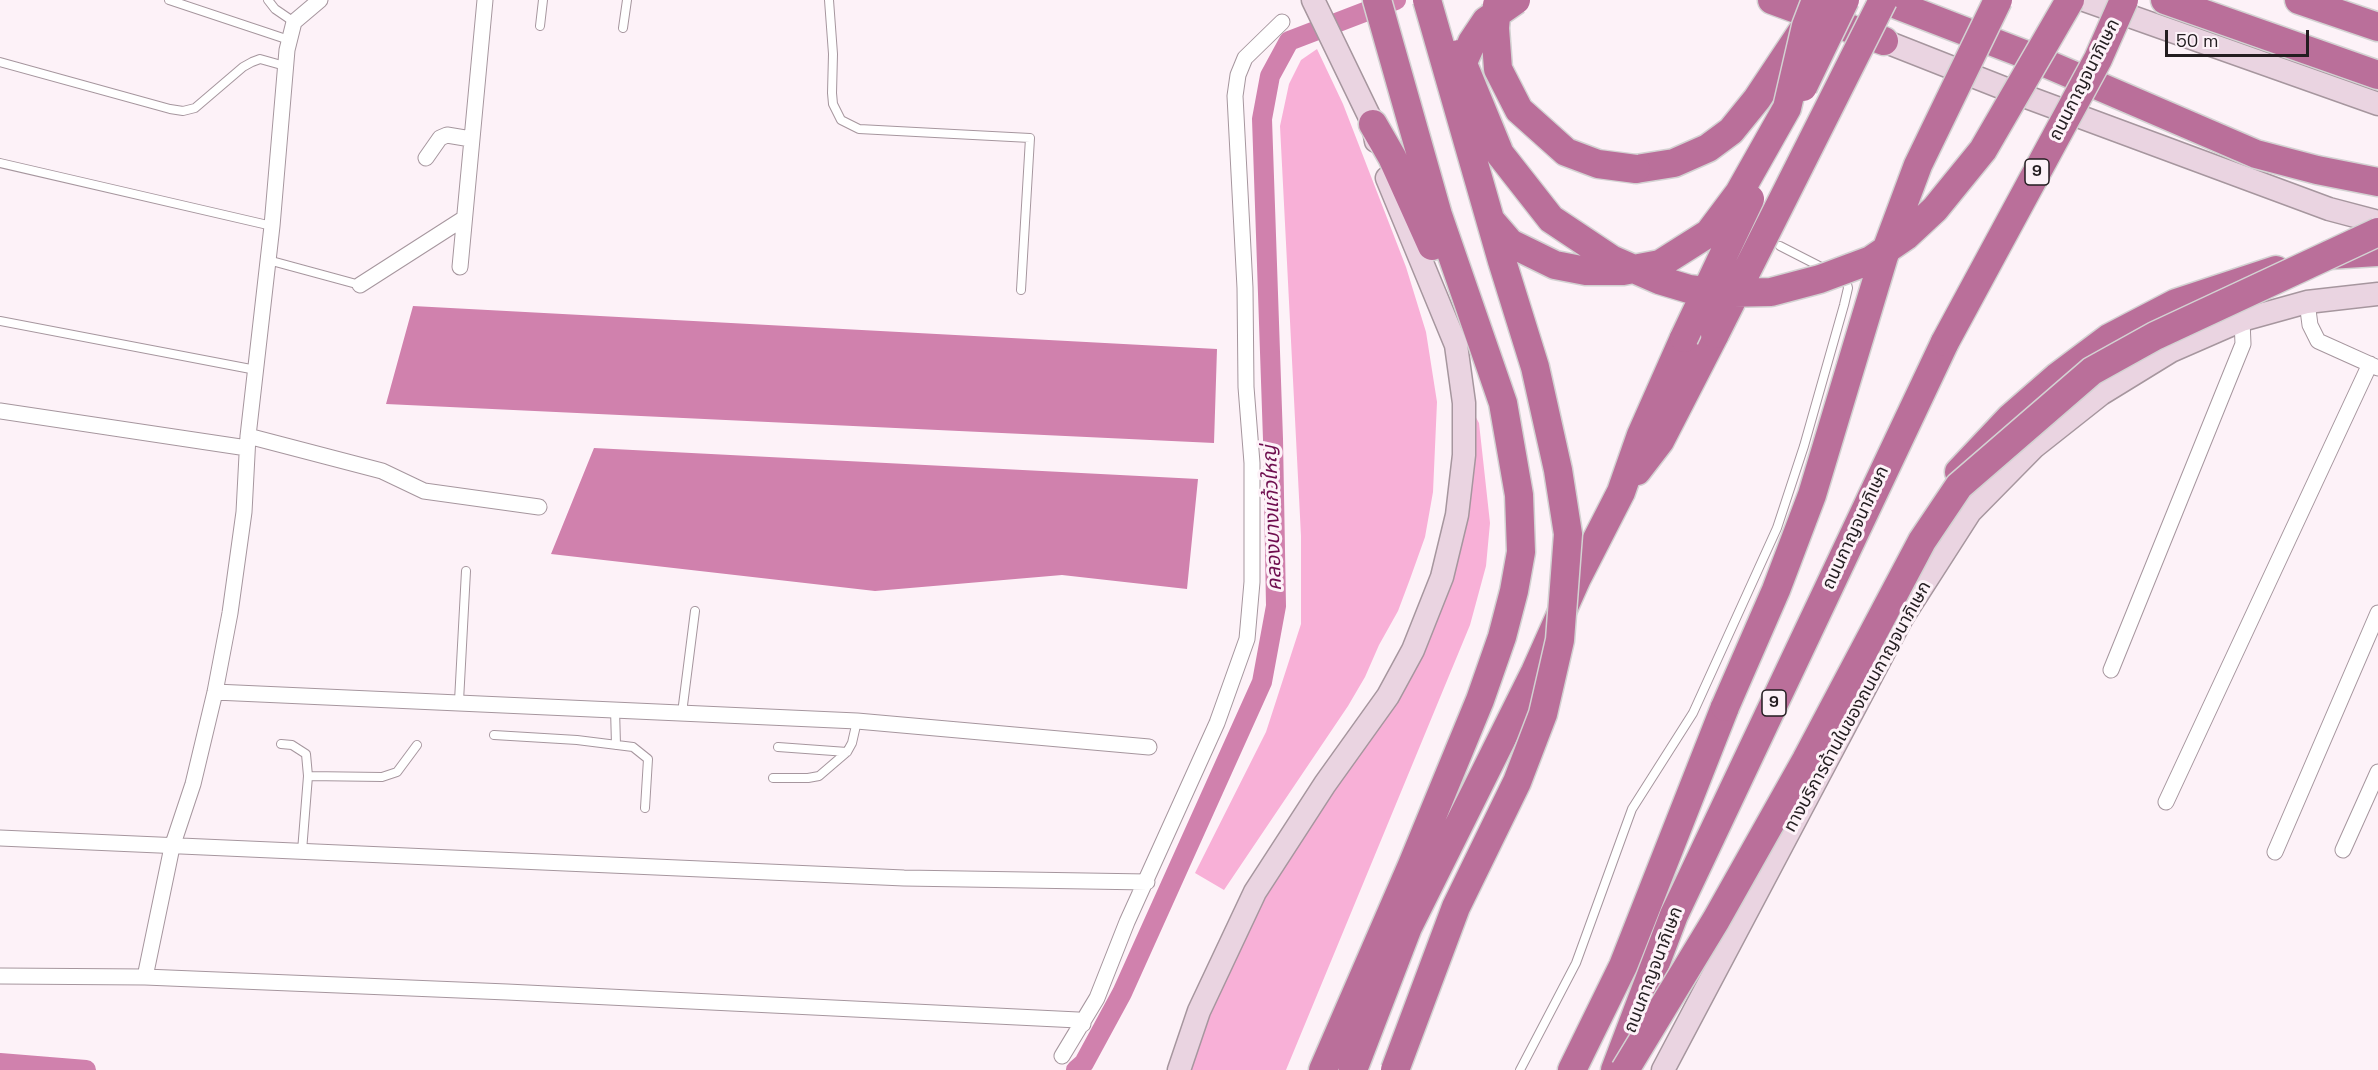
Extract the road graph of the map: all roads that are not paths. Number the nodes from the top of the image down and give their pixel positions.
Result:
1 (169, 0) edge
2 (268, 0) edge
3 (320, 0) edge
4 (485, 0) edge
5 (543, 0) edge
6 (627, 0) edge
7 (830, 0) edge
8 (1313, 0) edge
9 (1377, 0) edge
10 (1427, 0) edge
11 (1437, 0) edge
12 (1497, 0) edge
13 (1516, 0) edge
14 (1772, 0) edge
15 (1816, 0) edge
16 (1845, 0) edge
17 (1883, 0) edge
18 (1998, 0) edge
19 (2070, 0) edge
20 (2085, 0) edge
21 (2124, 0) edge
22 (2142, 0) edge
23 (2165, 0) edge
24 (2299, 0) edge
25 (2358, 0) edge
26 (2378, 7) edge
27 (1806, 13) edge
28 (294, 22) junction
29 (1282, 22) dead end
30 (540, 26) dead end
31 (2378, 27) edge
32 (623, 28) dead end
33 (290, 40) junction
34 (1884, 41) junction
35 (2098, 59) junction
36 (0, 62) edge
37 (285, 66) junction
38 (2378, 75) edge
39 (2378, 104) edge
40 (1373, 124) junction
41 (471, 139) junction
42 (426, 158) dead end
43 (0, 163) edge
44 (2378, 182) edge
45 (463, 219) junction
46 (2378, 222) edge
47 (272, 226) junction
48 (2378, 232) edge
49 (1780, 246) dead end
50 (2378, 252) edge
51 (268, 260) junction
52 (460, 267) dead end
53 (360, 285) joint
54 (1022, 290) dead end
55 (2378, 294) edge
56 (2307, 302) junction
57 (2242, 320) junction
58 (0, 321) edge
59 (2374, 366) edge
60 (256, 370) junction
61 (1503, 403) junction
62 (0, 411) edge
63 (248, 442) junction
64 (1621, 492) junction
65 (539, 507) dead end
66 (466, 571) dead end
67 (695, 612) dead end
68 (2378, 613) edge
69 (2111, 670) dead end
70 (215, 692) junction
71 (459, 701) junction
72 (615, 709) junction
73 (682, 713) junction
74 (857, 721) junction
75 (494, 735) dead end
76 (281, 744) dead end
77 (417, 745) dead end
78 (616, 745) junction
79 (778, 747) dead end
80 (1149, 747) dead end
81 (847, 752) junction
82 (2378, 772) edge
83 (308, 776) junction
84 (773, 778) dead end
85 (2166, 802) dead end
86 (645, 808) dead end
87 (0, 838) edge
88 (172, 847) junction
89 (2343, 850) dead end
90 (302, 851) junction
91 (2275, 852) dead end
92 (1147, 882) junction
93 (0, 976) edge
94 (145, 977) junction
95 (1083, 1024) junction
96 (1062, 1056) dead end
97 (1179, 1070) edge
98 (1323, 1070) edge
99 (1353, 1070) edge
100 (1395, 1070) edge
101 (1520, 1070) edge
102 (1572, 1070) edge
103 (1616, 1070) edge
104 (1624, 1070) edge
105 (1664, 1070) edge

1 - 33 lane
2 - 28 lane
3 - 28 street
4 - 41 street
5 - 30 lane
6 - 32 lane
7 - 54 lane
8 - 40 main road
9 - 61 highway
10 - 100 highway, bridge
11 - 19 highway, bridge
12 - 27 highway, bridge
13 - 27 highway, bridge
14 - 34 highway
15 - 27 highway, bridge
16 - 64 highway, bridge
17 - 44 highway
17 - 64 highway, bridge
18 - 102 highway, ถนนกาญจนาภิเษก, bridge
20 - 39 main road
21 - 35 highway, ถนนกาญจนาภิเษก / 9, bridge
22 - 35 highway, bridge
23 - 38 highway
24 - 31 highway
25 - 26 highway
27 - 34 main road
28 - 33 street
29 - 92 street
33 - 37 street
34 - 46 main road
35 - 103 highway, ถนนกาญจนาภิเษก / 9, bridge
36 - 37 lane
37 - 47 street
40 - 61 highway
40 - 97 main road
41 - 42 street
41 - 45 street
43 - 47 lane
45 - 52 street
45 - 53 street
47 - 51 street
48 - 104 highway, bridge
49 - 101 lane
50 - 103 highway
51 - 53 lane
51 - 60 street
55 - 56 main road, ทางบริการด้านในของถนนกาญจนาภิเษก
56 - 57 main road, ทางบริการด้านในของถนนกาญจนาภิเษก
56 - 59 street
57 - 69 street
57 - 105 main road, ทางบริการด้านในของถนนกาญจนาภิเษก
58 - 60 lane
59 - 85 street
60 - 63 street
61 - 98 highway
62 - 63 street
63 - 65 street
63 - 70 street
64 - 99 highway
66 - 71 lane
67 - 73 lane
68 - 91 street
70 - 71 street
70 - 88 street
71 - 72 street
72 - 73 street
72 - 78 lane
73 - 74 street
74 - 80 street
74 - 81 lane
75 - 78 lane
76 - 83 lane
77 - 83 lane
78 - 86 lane
79 - 81 lane
81 - 84 lane
82 - 89 street
83 - 90 lane
87 - 88 street
88 - 90 street
88 - 94 street
90 - 92 street
92 - 95 street
93 - 94 street
94 - 95 street
95 - 96 street

